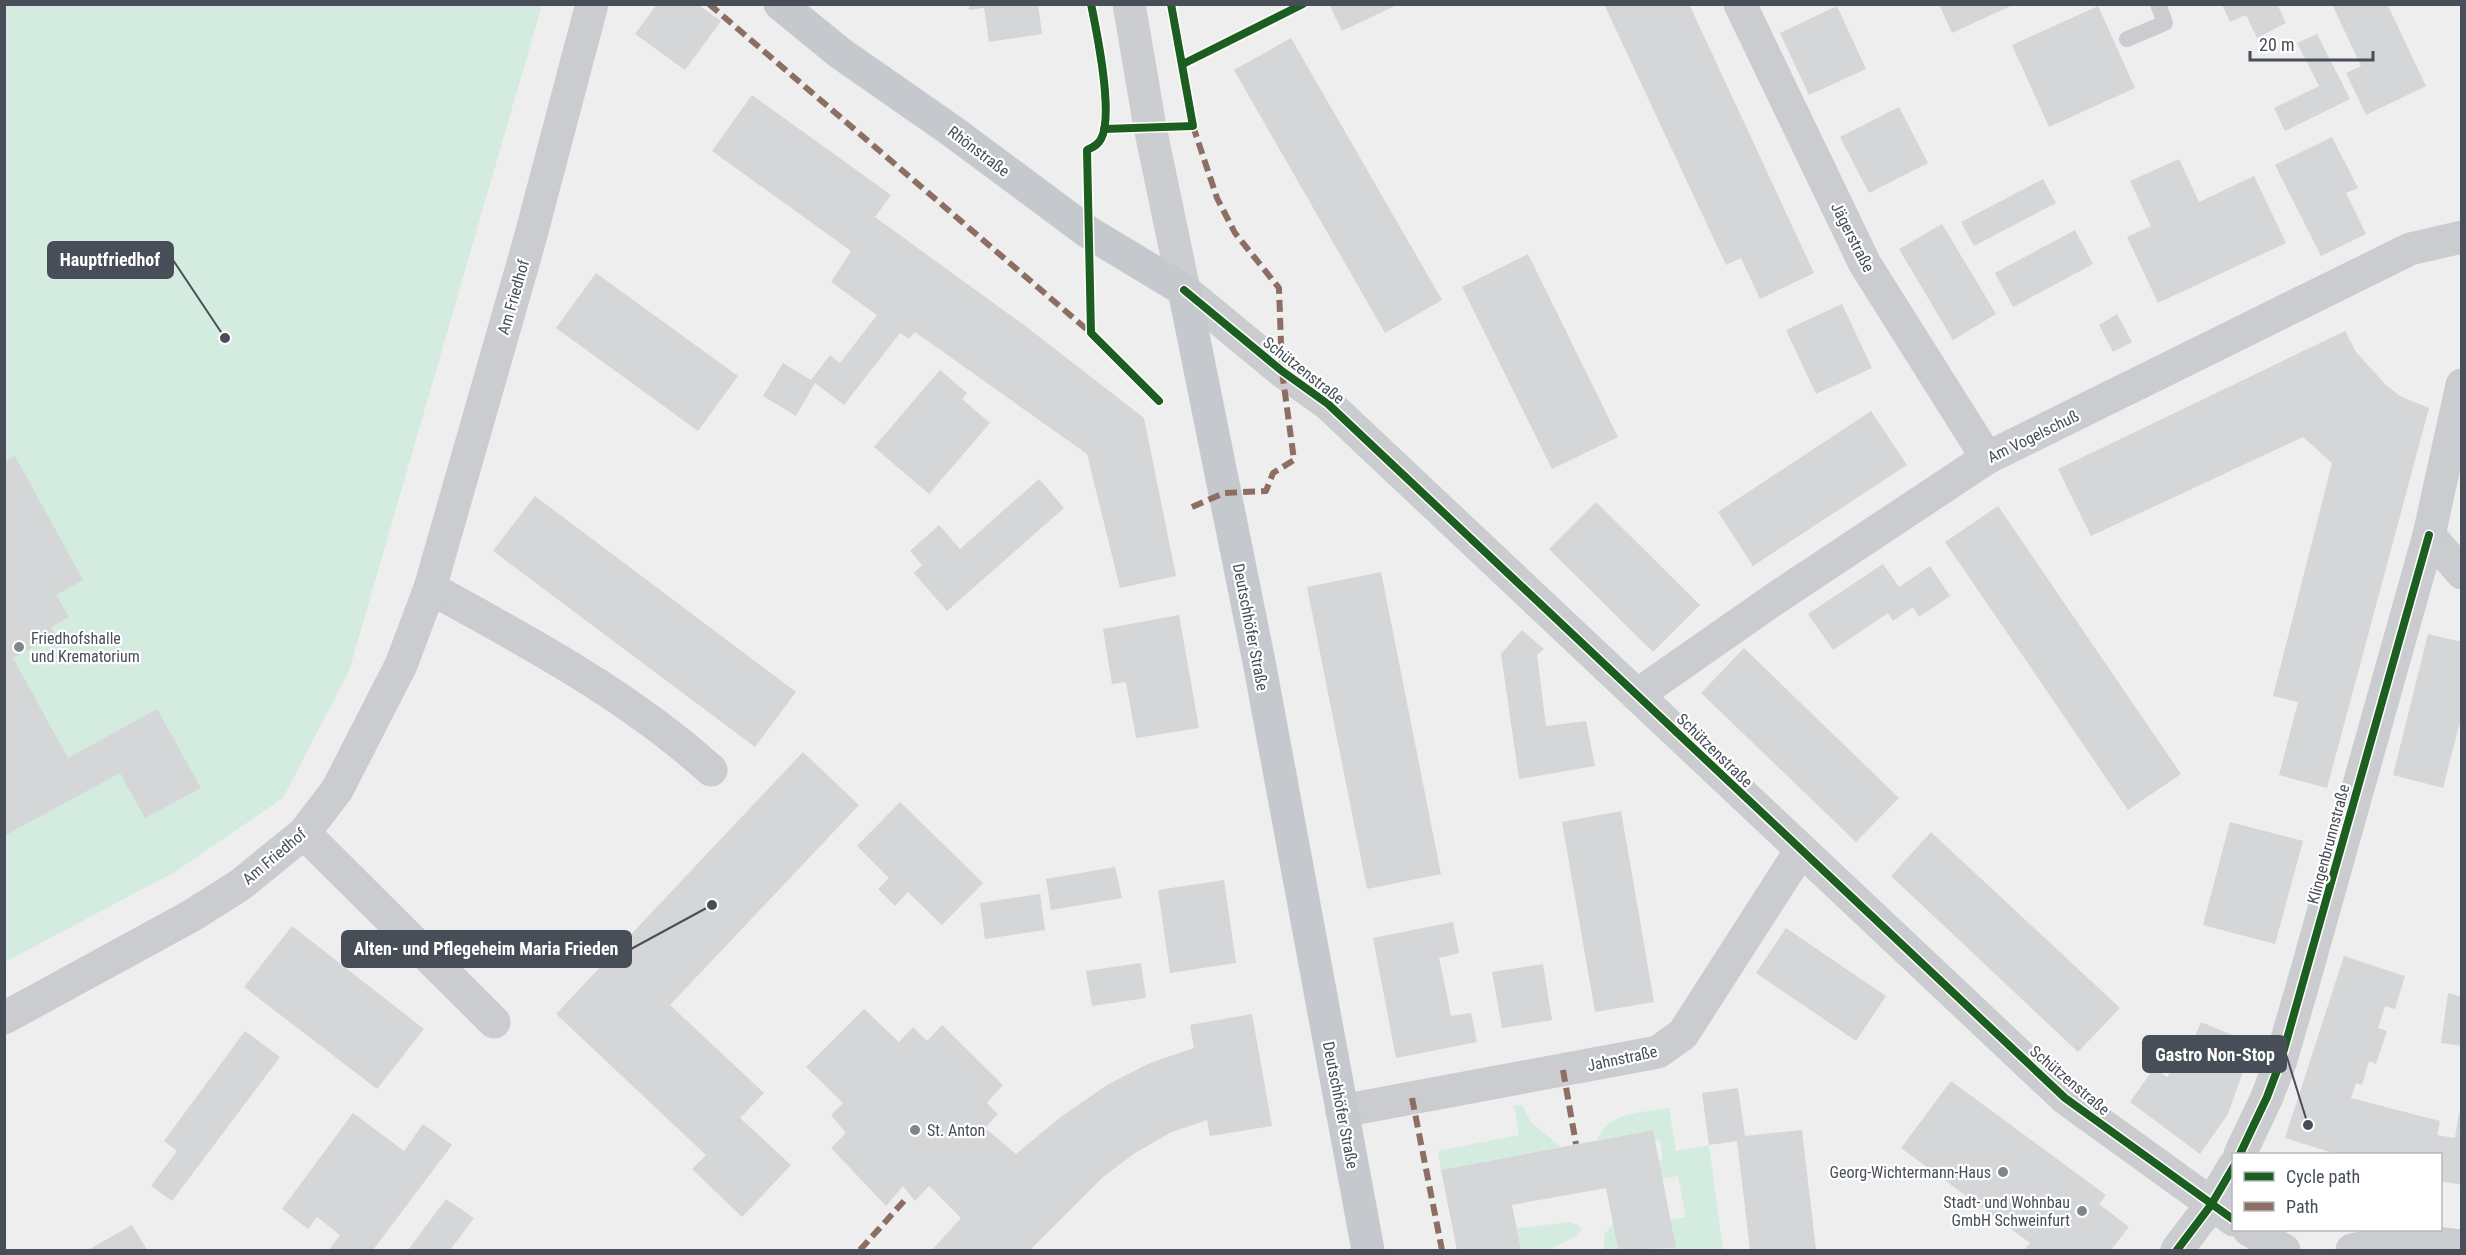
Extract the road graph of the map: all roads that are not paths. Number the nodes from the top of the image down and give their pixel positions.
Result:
1 (592, 4) edge
2 (780, 4) edge
3 (1129, 4) edge
4 (1740, 4) edge
5 (2158, 4) edge
6 (2127, 39) dead end
7 (2462, 237) edge
8 (1185, 290) junction
9 (2462, 385) edge
10 (1987, 458) junction
11 (2429, 535) junction
12 (2462, 573) edge
13 (430, 588) junction
14 (1637, 695) junction
15 (711, 770) dead end
16 (304, 833) junction
17 (1801, 850) junction
18 (4, 1018) edge
19 (494, 1022) dead end
20 (1342, 1111) junction
21 (2241, 1153) edge
22 (2232, 1174) edge
23 (2222, 1212) edge
24 (2251, 1231) edge
25 (2462, 1246) edge
26 (1368, 1251) edge
27 (2177, 1251) edge
28 (2284, 1251) edge
29 (2352, 1251) edge

1 - 13 street, Am Friedhof
2 - 8 main road, Rhönstraße
3 - 8 main road, Deutschhöfer Straße
4 - 10 street, Jägerstraße
5 - 6 lane
7 - 10 street, Am Vogelschuß
8 - 14 street, Schützenstraße
8 - 20 main road, Deutschhöfer Straße
9 - 11 street, Klingenbrunnstraße
10 - 14 street, Am Vogelschuß
11 - 12 street
11 - 21 street, Klingenbrunnstraße
13 - 15 street
13 - 16 street, Am Friedhof
14 - 17 street, Schützenstraße
16 - 18 street, Am Friedhof
16 - 19 street
17 - 20 street, Jahnstraße
17 - 23 street, Schützenstraße
20 - 26 main road, Deutschhöfer Straße
22 - 23 street
23 - 27 street
24 - 28 street
25 - 29 street

